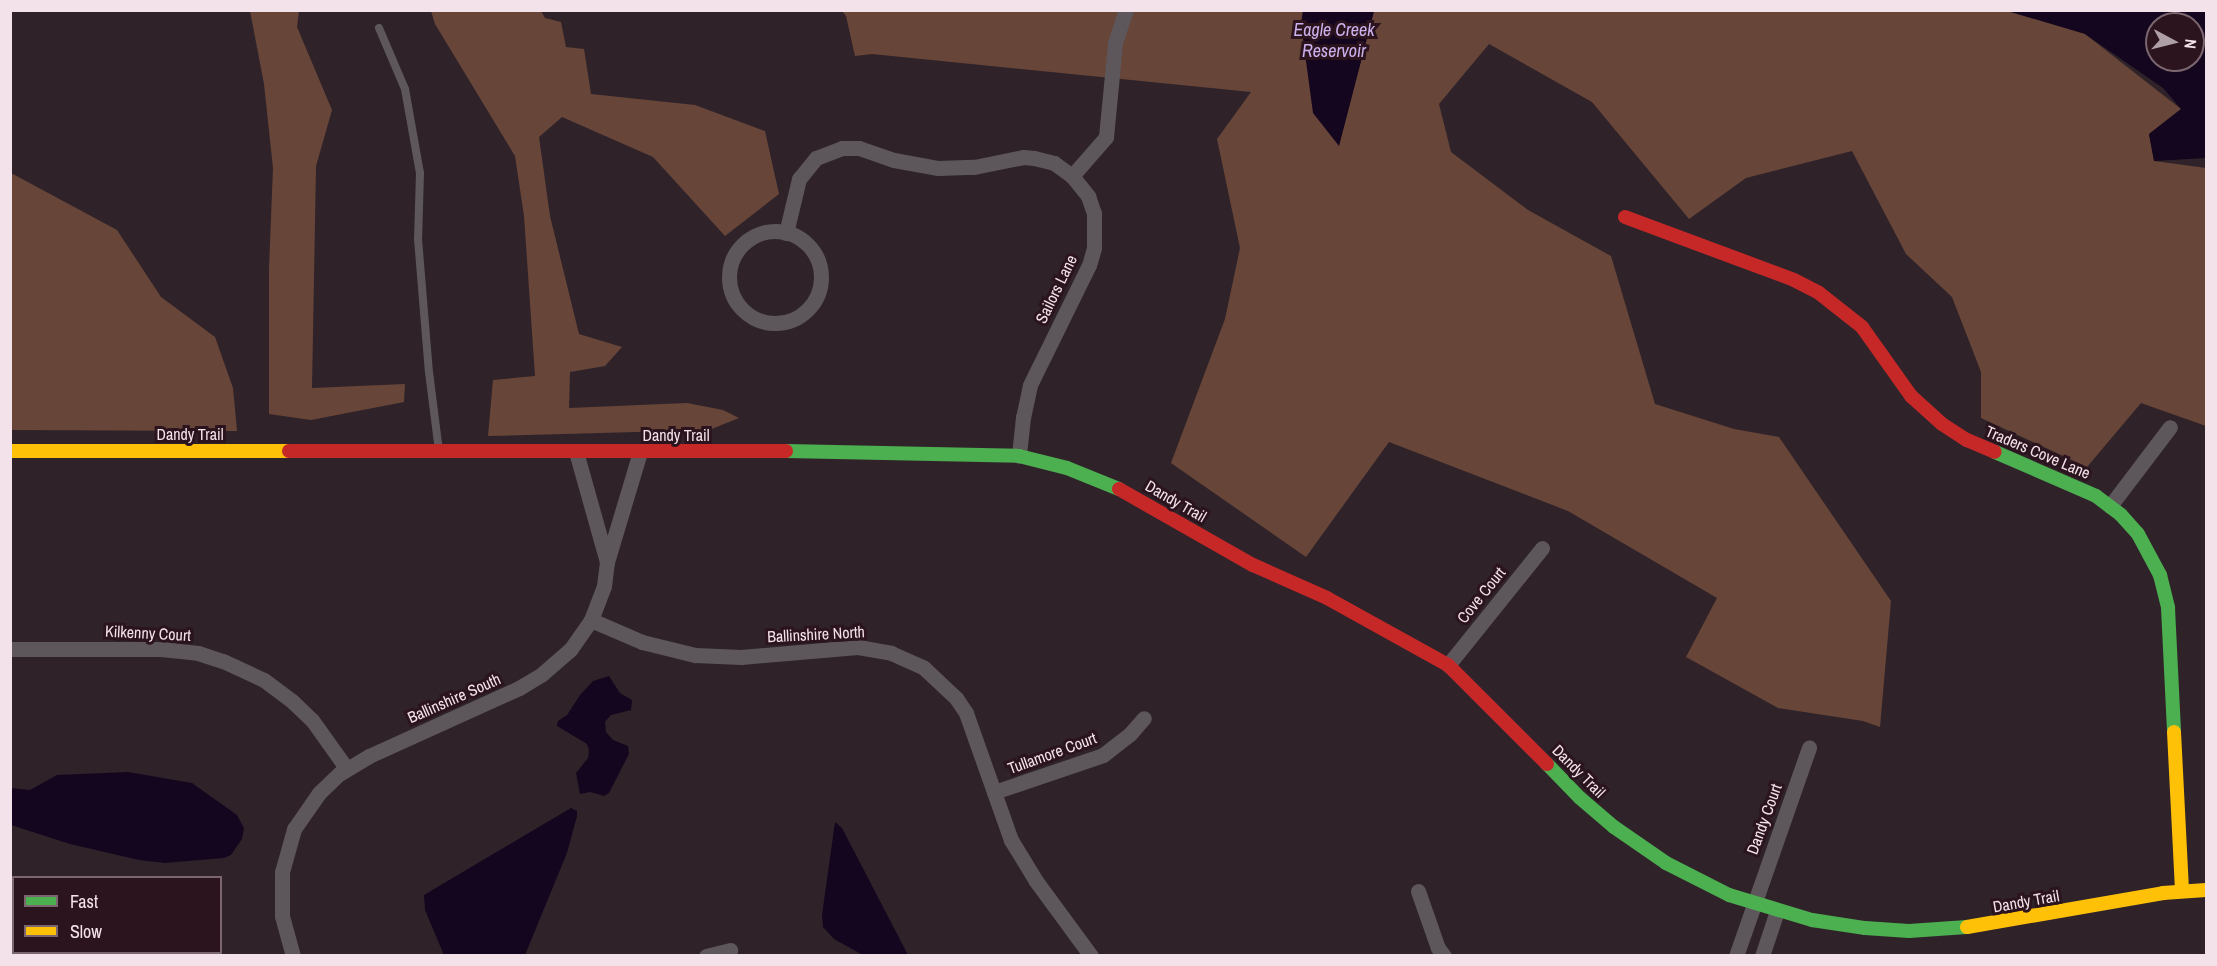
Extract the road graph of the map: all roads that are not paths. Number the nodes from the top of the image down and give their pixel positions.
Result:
1 (1126, 10) edge
2 (380, 28) dead end
3 (1072, 176) junction
4 (1625, 217) dead end
5 (786, 233) junction
6 (2170, 427) dead end
7 (10, 451) edge
8 (439, 451) junction
9 (576, 452) junction
10 (640, 452) junction
11 (1019, 456) junction
12 (2110, 506) junction
13 (1542, 548) dead end
14 (607, 562) junction
15 (591, 620) junction
16 (10, 649) edge
17 (1448, 665) junction
18 (1144, 718) dead end
19 (1809, 747) dead end
20 (347, 769) junction
21 (994, 792) junction
22 (2182, 890) junction
23 (2206, 890) edge
24 (1418, 891) dead end
25 (1753, 904) junction
26 (1777, 911) junction
27 (730, 950) dead end
28 (293, 956) edge
29 (706, 956) edge
30 (1091, 956) edge
31 (1444, 956) edge
32 (1736, 956) edge
33 (1762, 956) edge

1 - 3 street
2 - 8 lane
3 - 5 street
3 - 11 street, Sailors Lane
4 - 12 street, Traders Cove Lane
5 - 5 street
6 - 12 street
7 - 8 street, Dandy Trail
8 - 9 street, Dandy Trail
9 - 10 street, Dandy Trail
9 - 14 street, Ballinshire South
10 - 11 street, Dandy Trail
10 - 14 street
11 - 17 street, Dandy Trail
12 - 22 street, Traders Cove Lane
13 - 17 street, Cove Court
14 - 15 street, Ballinshire South
15 - 20 street, Ballinshire South
15 - 21 street, Ballinshire North
16 - 20 street, Kilkenny Court
17 - 25 street, Dandy Trail
18 - 21 street, Tullamore Court
19 - 25 street, Dandy Court
20 - 28 street, Ballinshire South
21 - 30 street, Ballinshire North
22 - 23 street, Dandy Trail
22 - 26 street, Dandy Trail
24 - 31 street
25 - 26 street, Dandy Trail
25 - 32 street, Dandy Court
26 - 33 street
27 - 29 street

